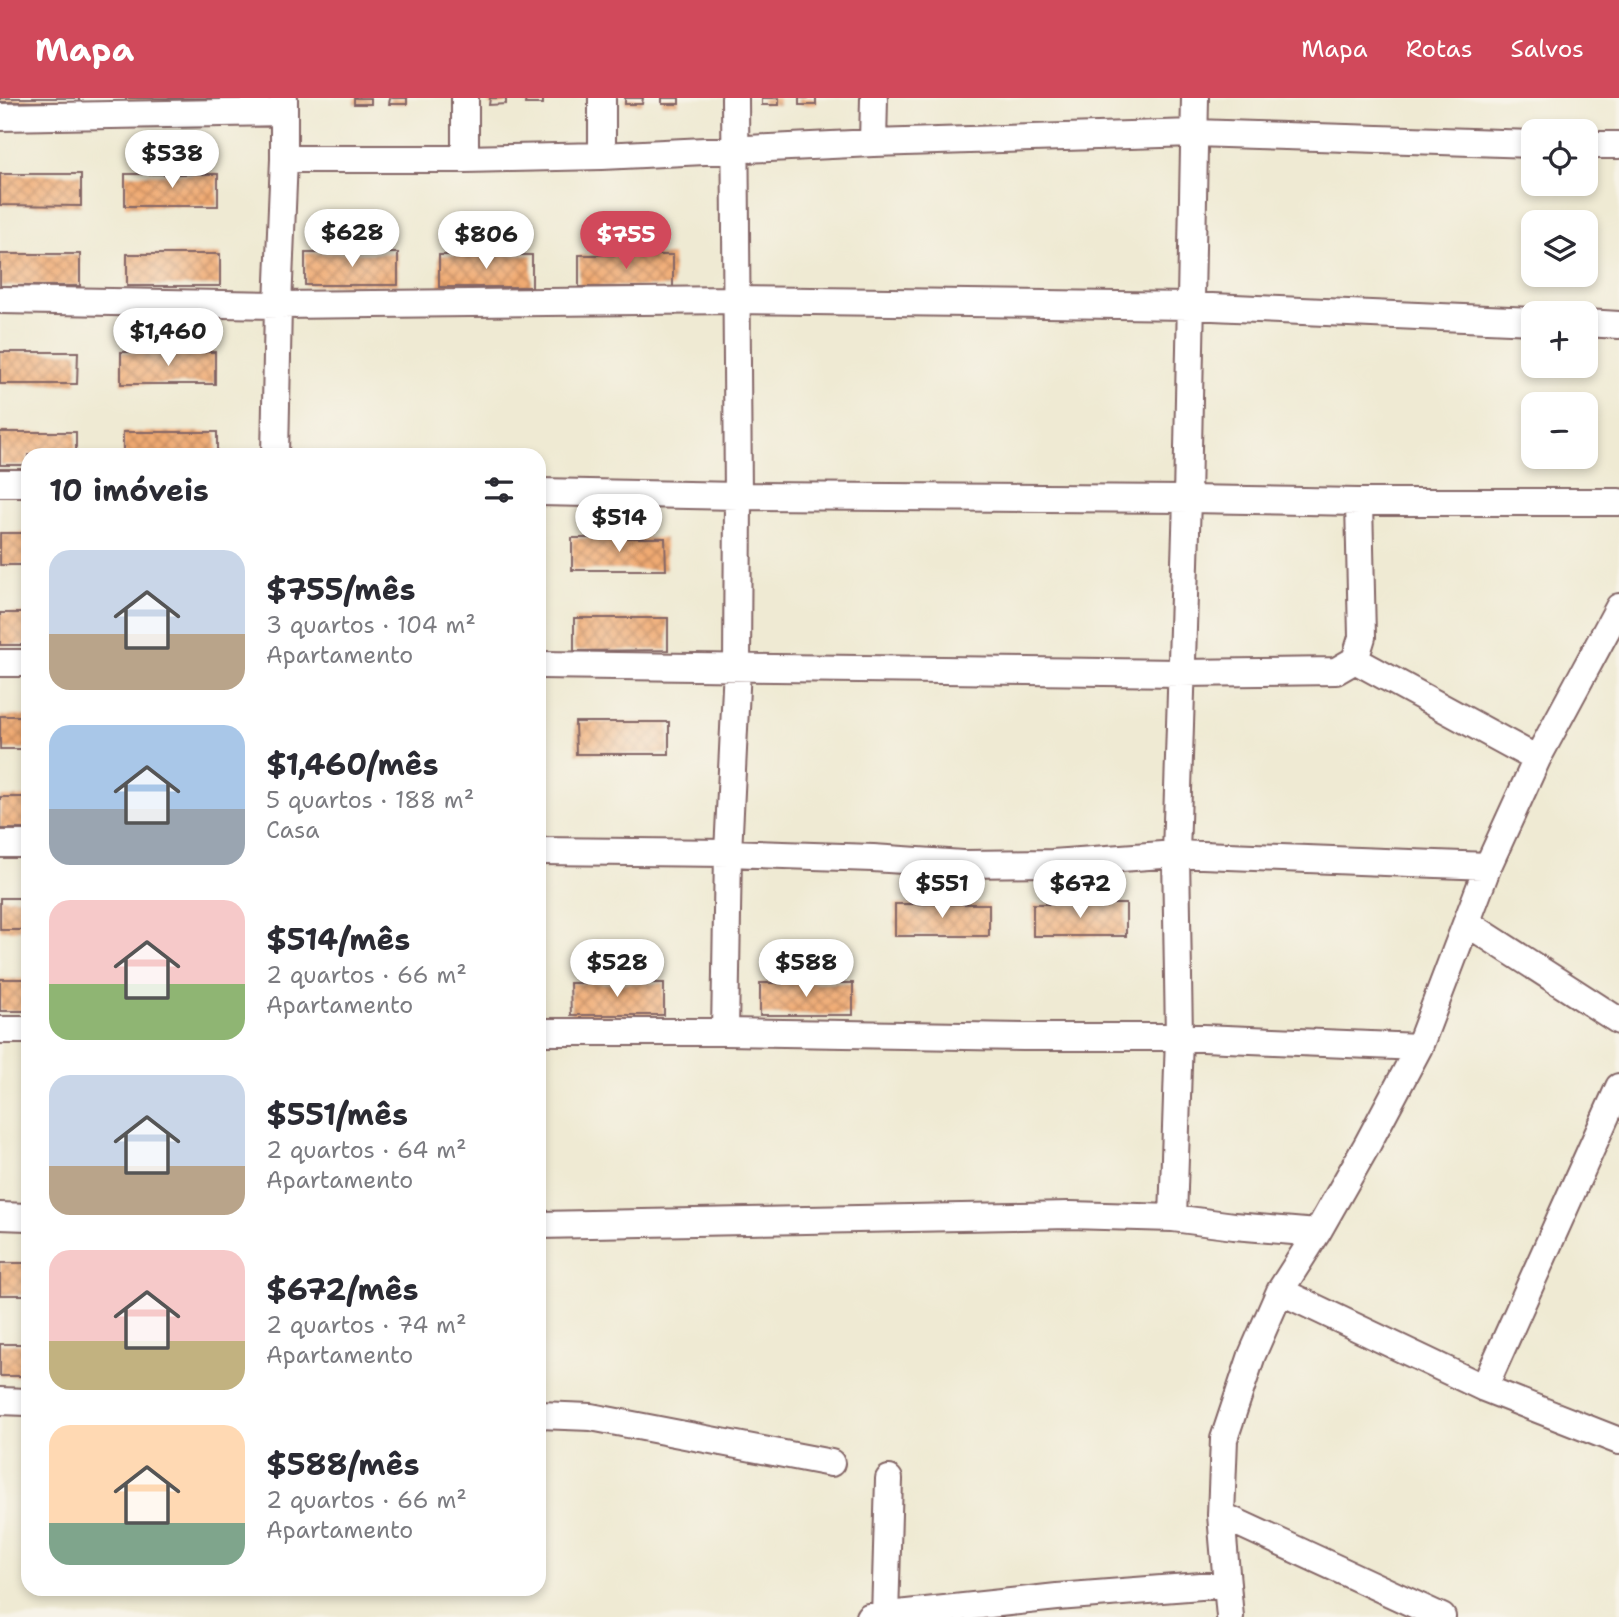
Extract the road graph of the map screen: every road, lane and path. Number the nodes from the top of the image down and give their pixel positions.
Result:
1 (465, 98) edge
2 (602, 98) edge
3 (735, 98) edge
4 (874, 98) edge
5 (1195, 98) edge
6 (284, 105) edge
7 (0, 117) edge
8 (1194, 133) junction
9 (873, 143) junction
10 (1521, 144) edge
11 (1598, 145) edge
12 (1619, 145) edge
13 (735, 149) junction
14 (602, 156) junction
15 (284, 159) junction
16 (465, 159) junction
17 (0, 300) edge
18 (736, 300) junction
19 (278, 305) junction
20 (1190, 306) junction
21 (1521, 320) edge
22 (1598, 324) edge
23 (1619, 325) edge
24 (275, 448) edge
25 (0, 483) edge
26 (21, 483) edge
27 (546, 492) edge
28 (738, 496) junction
29 (1187, 499) junction
30 (1359, 502) junction
31 (1619, 502) edge
32 (1619, 607) edge
33 (1355, 660) junction
34 (0, 663) edge
35 (21, 663) edge
36 (546, 666) edge
37 (737, 667) junction
38 (1181, 673) junction
39 (1537, 759) junction
40 (0, 844) edge
41 (21, 844) edge
42 (546, 851) edge
43 (728, 853) junction
44 (1176, 853) junction
45 (1488, 866) junction
46 (1467, 923) junction
47 (1619, 1021) edge
48 (0, 1030) edge
49 (21, 1030) edge
50 (546, 1032) edge
51 (725, 1032) junction
52 (1179, 1037) junction
53 (1419, 1047) junction
54 (1619, 1087) edge
55 (0, 1216) edge
56 (21, 1217) edge
57 (1173, 1218) junction
58 (546, 1224) edge
59 (1317, 1233) junction
60 (1280, 1291) junction
61 (1484, 1388) junction
62 (0, 1401) edge
63 (21, 1402) edge
64 (546, 1415) edge
65 (1619, 1441) edge
66 (831, 1463) dead end
67 (889, 1479) dead end
68 (1221, 1515) junction
69 (1227, 1584) junction
70 (879, 1616) edge
71 (1230, 1617) edge
72 (1442, 1617) edge

1 - 16 street
2 - 14 street
3 - 13 street
4 - 9 street
5 - 8 street
6 - 7 street
6 - 15 street
8 - 9 street
8 - 10 street
8 - 20 street
9 - 13 street
11 - 12 street
13 - 14 street
13 - 18 street
14 - 16 street
15 - 16 street
15 - 19 street
17 - 19 street
18 - 19 street
18 - 20 street
18 - 28 street
19 - 24 street
20 - 21 street
20 - 29 street
22 - 23 street
25 - 26 street
27 - 28 street
28 - 29 street
28 - 37 street
29 - 30 street
29 - 38 street
30 - 31 street
30 - 33 street
32 - 39 street
33 - 38 street
33 - 39 street
34 - 35 street
36 - 37 street
37 - 38 street
37 - 43 street
38 - 44 street
39 - 45 street
40 - 41 street
42 - 43 street
43 - 44 street
43 - 51 street
44 - 45 street
44 - 52 street
45 - 46 street
46 - 47 street
46 - 53 street
48 - 49 street
50 - 51 street
51 - 52 street
52 - 53 street
52 - 57 street
53 - 59 street
54 - 61 street
55 - 56 street
57 - 58 street
57 - 59 street
59 - 60 street
60 - 61 street
60 - 68 street
61 - 65 street
62 - 63 street
64 - 66 street
67 - 70 street
68 - 69 street
68 - 72 street
69 - 70 street
69 - 71 street

